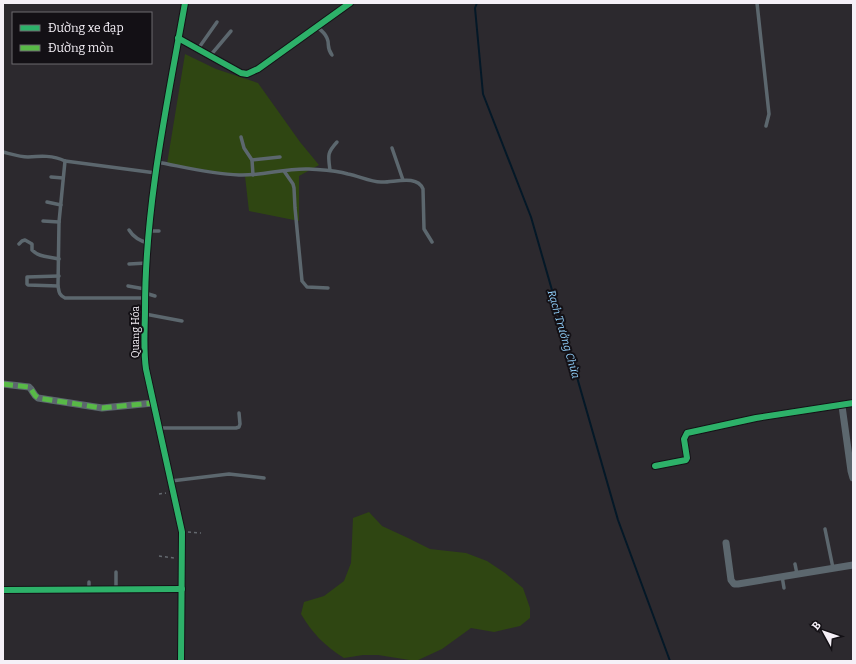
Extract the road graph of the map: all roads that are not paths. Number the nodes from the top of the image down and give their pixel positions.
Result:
1 (185, 3) edge
2 (350, 3) edge
3 (757, 3) edge
4 (218, 22) dead end
5 (316, 26) junction
6 (231, 31) dead end
7 (178, 38) junction
8 (198, 49) junction
9 (332, 55) dead end
10 (210, 56) junction
11 (766, 126) dead end
12 (241, 137) dead end
13 (337, 142) dead end
14 (392, 148) dead end
15 (3, 152) edge
16 (280, 157) dead end
17 (252, 160) junction
18 (65, 161) junction
19 (157, 162) junction
20 (330, 170) junction
21 (284, 171) junction
22 (156, 173) junction
23 (253, 175) junction
24 (51, 177) dead end
25 (63, 178) junction
26 (403, 180) junction
27 (47, 202) dead end
28 (61, 204) junction
29 (43, 221) dead end
30 (59, 222) junction
31 (129, 230) dead end
32 (150, 231) junction
33 (159, 232) dead end
34 (432, 242) dead end
35 (148, 243) junction
36 (19, 244) dead end
37 (58, 259) junction
38 (147, 263) junction
39 (129, 264) dead end
40 (59, 276) junction
41 (58, 286) junction
42 (128, 286) dead end
43 (328, 288) dead end
44 (145, 293) junction
45 (155, 296) dead end
46 (145, 314) junction
47 (182, 322) dead end
48 (3, 384) edge
49 (153, 403) junction
50 (853, 404) edge
51 (842, 406) junction
52 (239, 413) dead end
53 (159, 428) junction
54 (655, 466) dead end
55 (264, 478) dead end
56 (853, 478) edge
57 (172, 481) junction
58 (825, 529) dead end
59 (726, 543) dead end
60 (795, 564) dead end
61 (853, 564) edge
62 (833, 568) junction
63 (116, 572) dead end
64 (796, 574) junction
65 (782, 576) junction
66 (784, 588) dead end
67 (116, 589) junction
68 (182, 589) junction
69 (3, 590) edge
70 (181, 661) edge

1 - 7 street, Quang Hóa
2 - 5 street
3 - 11 lane
4 - 8 lane
5 - 9 lane
5 - 10 street
6 - 10 lane
7 - 8 street
7 - 19 street, Quang Hóa
8 - 10 street
12 - 17 lane
13 - 20 lane
14 - 26 lane
15 - 18 lane
16 - 17 lane
17 - 23 lane
18 - 22 lane
18 - 25 lane
19 - 22 street, Quang Hóa
19 - 23 lane
20 - 21 lane
20 - 26 lane
21 - 23 lane
21 - 43 lane
22 - 32 street, Quang Hóa
24 - 25 lane
25 - 28 lane
26 - 34 lane
27 - 28 lane
28 - 30 lane
29 - 30 lane
30 - 37 lane
31 - 35 lane
32 - 33 lane
32 - 35 street, Quang Hóa
35 - 38 street, Quang Hóa
36 - 37 lane
37 - 40 lane
38 - 39 lane
38 - 44 street, Quang Hóa
40 - 41 lane
40 - 41 lane
41 - 44 lane
42 - 44 lane
44 - 45 lane
44 - 46 street, Quang Hóa
46 - 47 lane
46 - 49 street, Quang Hóa
48 - 49 street
49 - 53 street, Quang Hóa
50 - 51 street
51 - 54 street
51 - 56 street
52 - 53 lane
53 - 57 street, Quang Hóa
55 - 57 lane
57 - 68 street, Quang Hóa
58 - 62 lane
59 - 65 street
60 - 64 lane
61 - 62 street
62 - 64 street
63 - 67 lane
64 - 65 street
65 - 66 lane
67 - 68 street
67 - 69 street
68 - 70 street, Quang Hóa

